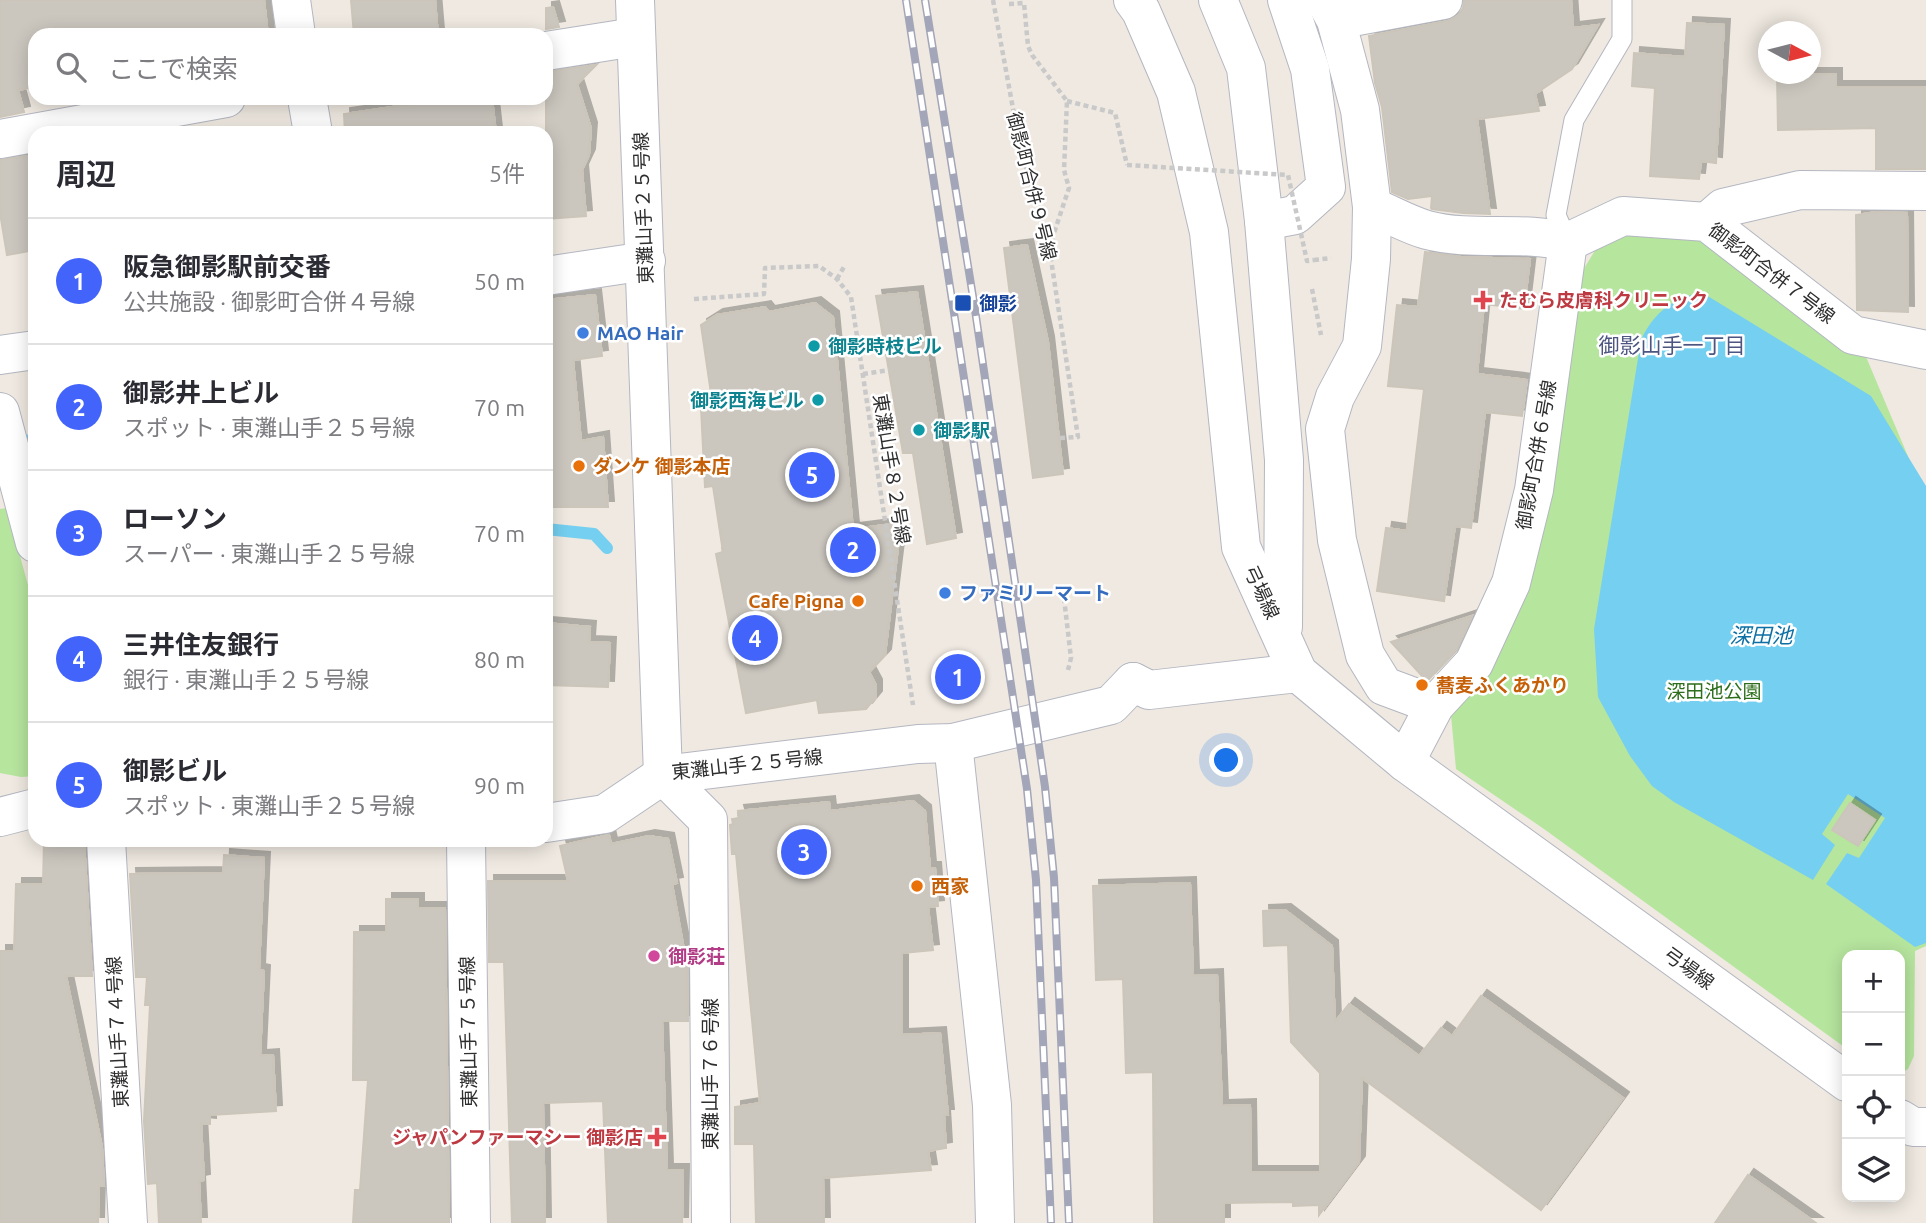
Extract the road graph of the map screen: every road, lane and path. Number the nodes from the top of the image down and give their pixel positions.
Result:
1 (291, 0) edge
2 (993, 0) edge
3 (1133, 0) edge
4 (1218, 0) edge
5 (1287, 0) edge
6 (1440, 0) edge
7 (1622, 0) edge
8 (1009, 4) dead end
9 (1330, 10) edge
10 (635, 18) edge
11 (295, 28) edge
12 (553, 48) edge
13 (1067, 101) junction
14 (187, 105) edge
15 (308, 105) edge
16 (72, 126) edge
17 (312, 126) edge
18 (28, 134) edge
19 (0, 139) edge
20 (1926, 191) edge
21 (1373, 206) junction
22 (1264, 220) junction
23 (1707, 222) junction
24 (1568, 242) junction
25 (1049, 248) junction
26 (1322, 259) dead end
27 (646, 261) junction
28 (845, 265) dead end
29 (553, 275) edge
30 (837, 279) junction
31 (694, 299) dead end
32 (1926, 350) edge
33 (28, 351) edge
34 (0, 355) edge
35 (889, 370) dead end
36 (863, 374) junction
37 (0, 412) edge
38 (1059, 438) dead end
39 (28, 517) edge
40 (1064, 598) dead end
41 (1283, 638) junction
42 (1068, 670) dead end
43 (1298, 673) junction
44 (1435, 705) junction
45 (936, 743) junction
46 (1405, 762) junction
47 (663, 775) junction
48 (28, 810) edge
49 (0, 817) edge
50 (553, 822) edge
51 (106, 847) edge
52 (466, 847) edge
53 (1842, 1079) edge
54 (1905, 1122) edge
55 (1926, 1127) edge
56 (128, 1223) edge
57 (471, 1223) edge
58 (710, 1223) edge
59 (995, 1223) edge

1 - 11 street
2 - 25 path, 御影町合併９号線
3 - 41 street, 弓場線
4 - 22 street, 弓場線
5 - 22 street
6 - 9 street
7 - 24 lane
8 - 13 path
9 - 21 street
10 - 12 street
10 - 27 street, 東灘山手２５号線
13 - 25 path
13 - 26 path, bridge
14 - 16 street
15 - 17 street
18 - 19 street
20 - 23 street
21 - 24 street
21 - 44 street
22 - 41 street, 弓場線
23 - 24 street, 御影町合併７号線
23 - 32 street, 御影町合併７号線
24 - 44 street, 御影町合併６号線
25 - 38 path, 御影町合併９号線
27 - 29 street
27 - 47 street, 東灘山手２５号線
28 - 30 path
30 - 31 path
30 - 36 path, 東灘山手８２号線
33 - 34 street
35 - 36 path
36 - 45 path, 東灘山手８２号線
37 - 39 street
40 - 42 path
41 - 43 street
43 - 45 street, 東灘山手２５号線
43 - 46 street, 弓場線
44 - 46 street, 御影町合併６号線
45 - 47 street, 東灘山手２５号線
45 - 59 street
46 - 53 street, 弓場線
47 - 50 street
47 - 58 street, 東灘山手７６号線
48 - 49 street
51 - 56 street, 東灘山手７４号線
52 - 57 street, 東灘山手７５号線
54 - 55 street

